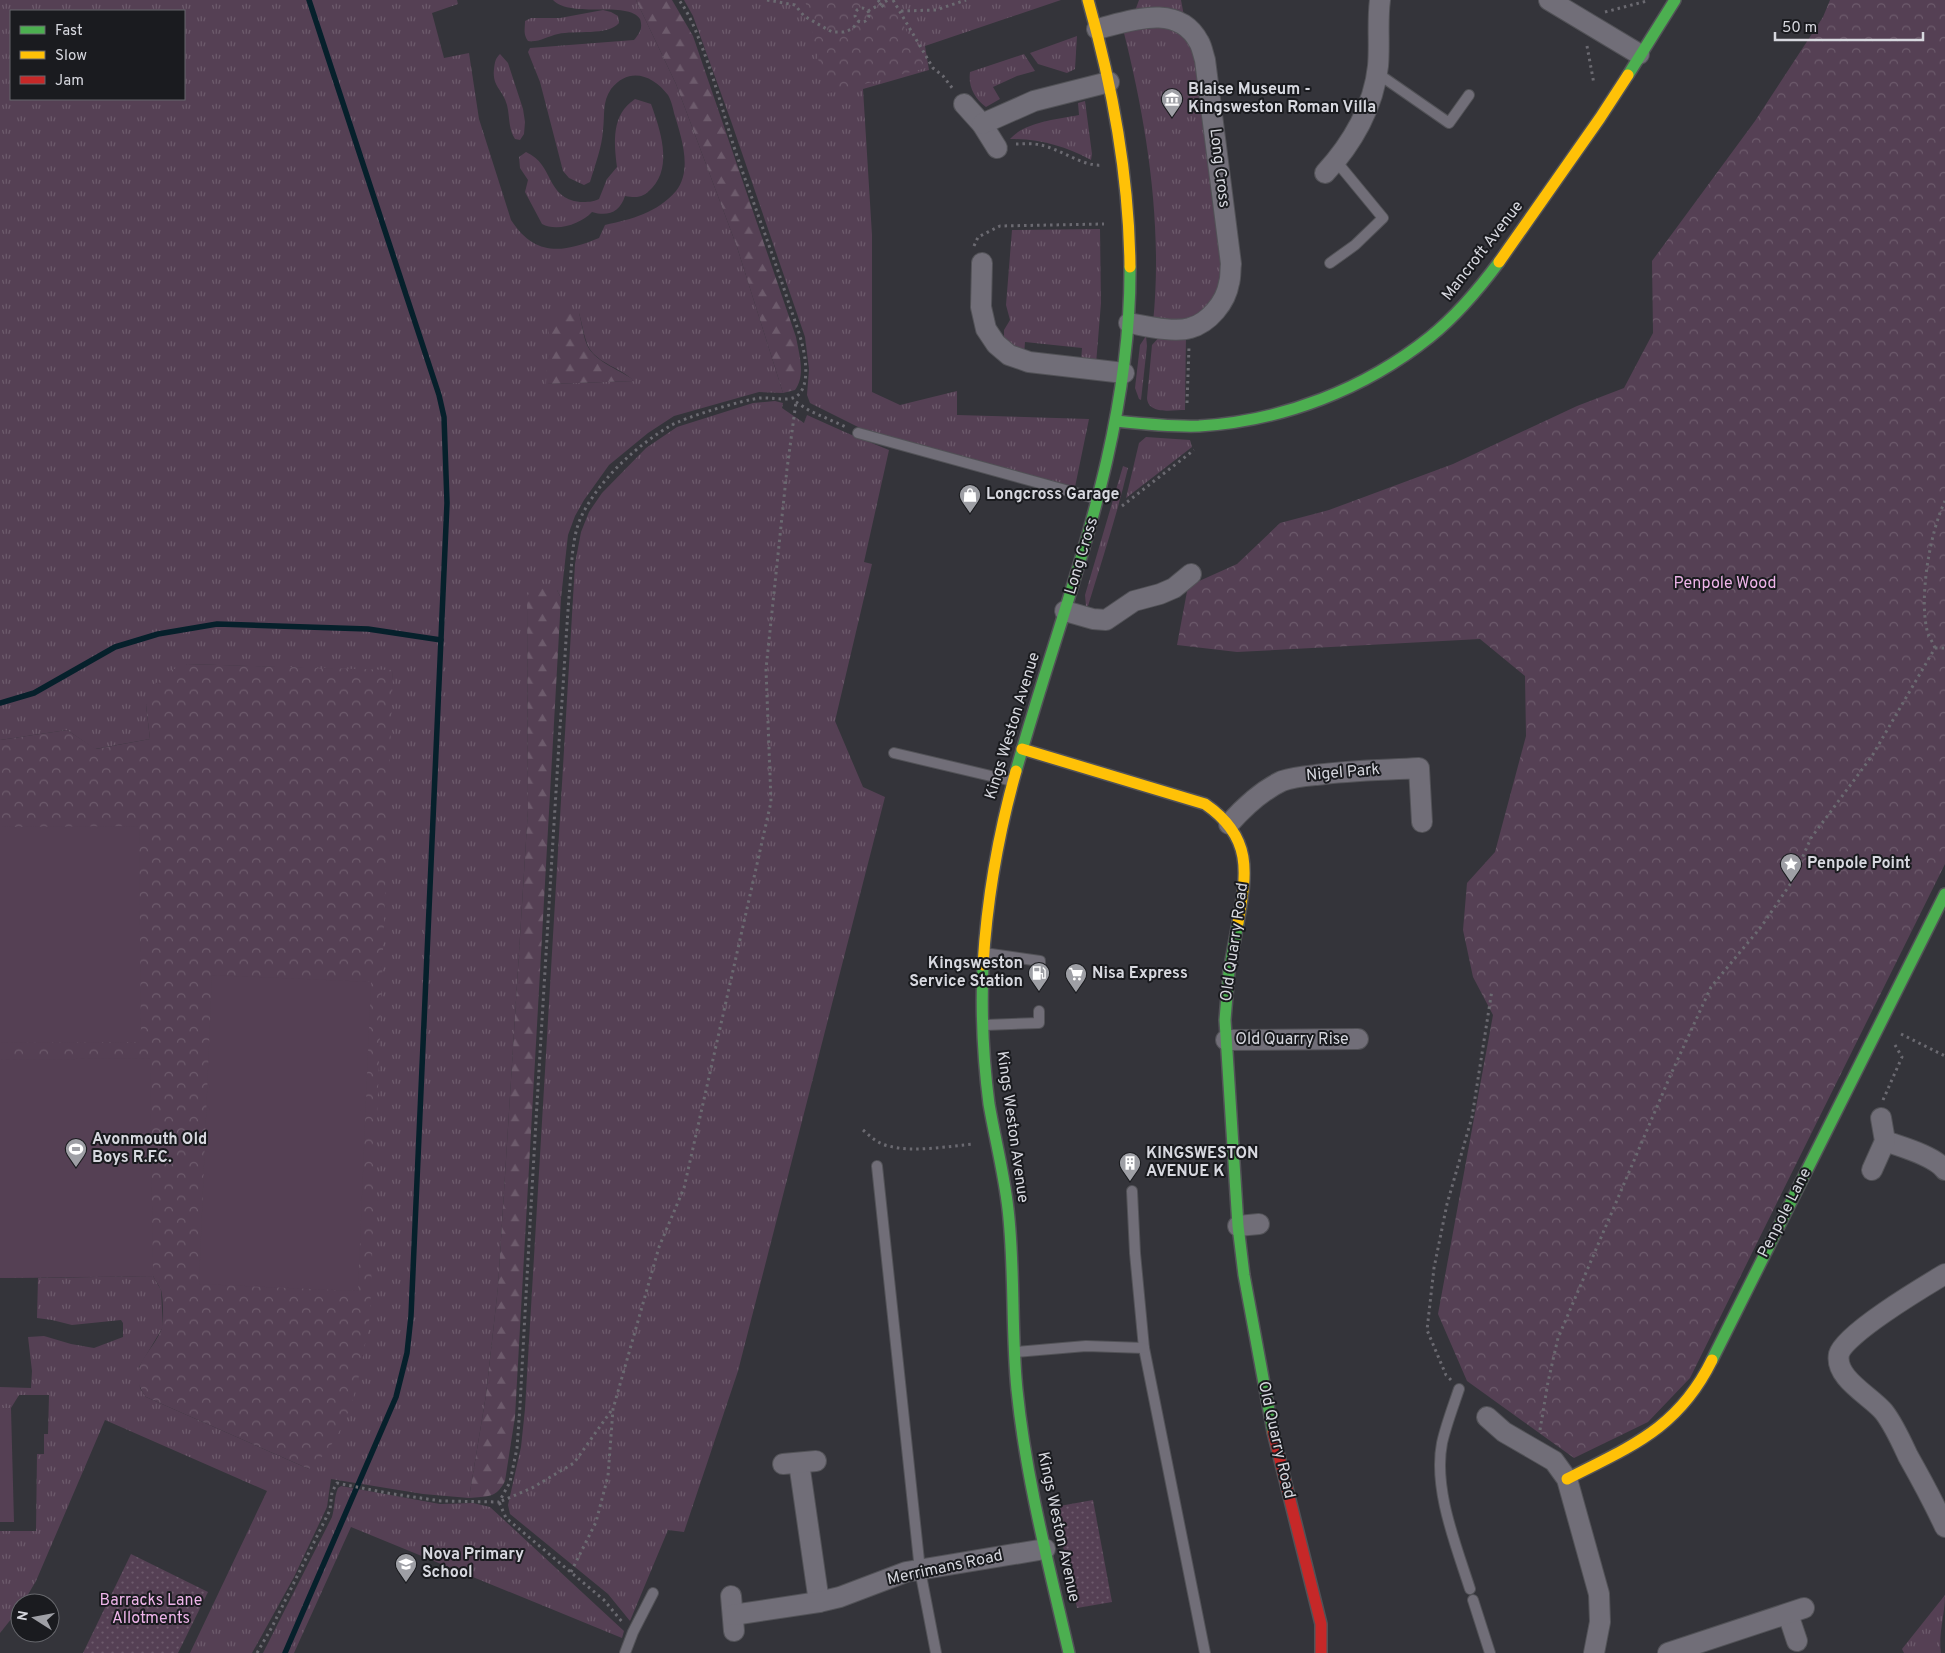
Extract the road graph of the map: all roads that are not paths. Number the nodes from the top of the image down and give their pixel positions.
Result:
1 (1088, 0) edge
2 (1380, 0) edge
3 (1549, 0) edge
4 (1675, 0) edge
5 (1097, 29) junction
6 (1639, 54) junction
7 (1377, 73) junction
8 (1109, 82) junction
9 (1469, 95) dead end
10 (964, 104) road end
11 (982, 124) junction
12 (998, 148) road end
13 (1331, 167) joint
14 (982, 263) road end
15 (1330, 263) dead end
16 (1129, 324) junction
17 (1124, 373) junction
18 (1116, 421) junction
19 (858, 433) road end
20 (1098, 499) junction
21 (1191, 574) dead end
22 (1065, 612) junction
23 (1022, 749) junction
24 (894, 753) dead end
25 (1013, 782) junction
26 (1422, 822) dead end
27 (1229, 824) junction
28 (1945, 894) edge
29 (982, 953) junction
30 (1040, 972) dead end
31 (1039, 1011) dead end
32 (982, 1025) junction
33 (1358, 1039) dead end
34 (1226, 1040) junction
35 (1882, 1118) road end
36 (1885, 1141) junction
37 (877, 1166) dead end
38 (1944, 1166) edge
39 (1872, 1170) dead end
40 (1132, 1191) dead end
41 (1260, 1224) dead end
42 (1238, 1226) junction
43 (1945, 1274) edge
44 (1144, 1348) junction
45 (1015, 1352) junction
46 (1459, 1389) road end
47 (1487, 1418) dead end
48 (799, 1463) dead end
49 (1566, 1479) junction
50 (1944, 1520) edge
51 (1045, 1549) junction
52 (920, 1570) junction
53 (1470, 1589) dead end
54 (653, 1592) dead end
55 (1473, 1600) dead end
56 (819, 1602) junction
57 (733, 1614) dead end
58 (1797, 1641) dead end
59 (624, 1653) edge
60 (936, 1653) edge
61 (1068, 1653) edge
62 (1205, 1653) edge
63 (1321, 1653) edge
64 (1490, 1653) edge
65 (1597, 1653) edge
66 (1668, 1653) edge

1 - 5 street, Long Cross
2 - 7 street
3 - 6 street
4 - 6 street, Mancroft Avenue
5 - 8 street, Long Cross
5 - 16 street, Long Cross
6 - 18 street, Mancroft Avenue
7 - 9 lane
7 - 13 street
8 - 11 street
8 - 16 street, Long Cross
10 - 11 street
11 - 12 street
13 - 15 lane
14 - 17 street
16 - 17 street, Long Cross
17 - 18 street, Long Cross
18 - 20 street, Long Cross
19 - 20 lane
20 - 22 street, Long Cross
21 - 22 street
22 - 23 street, Kings Weston Avenue
23 - 25 street, Kings Weston Avenue
23 - 27 street, Old Quarry Road
24 - 25 lane
25 - 29 street, Kings Weston Avenue
26 - 27 street, Nigel Park
27 - 34 street, Old Quarry Road
28 - 49 street, Penpole Lane
29 - 30 lane
29 - 32 street, Kings Weston Avenue
31 - 32 lane
32 - 45 street, Kings Weston Avenue
33 - 34 street, Old Quarry Rise
34 - 42 street, Old Quarry Road
35 - 36 street
36 - 38 street
36 - 39 street
37 - 52 lane
40 - 44 lane
41 - 42 street
42 - 63 street, Old Quarry Road
43 - 50 street
44 - 45 lane
44 - 62 lane
45 - 51 street, Kings Weston Avenue
46 - 53 lane
47 - 49 street
48 - 56 street
49 - 65 street
51 - 52 street, Merrimans Road
51 - 61 street, Kings Weston Avenue
52 - 56 street, Merrimans Road
52 - 60 lane
54 - 59 lane
55 - 64 lane
56 - 57 street, Merrimans Road
58 - 66 street

